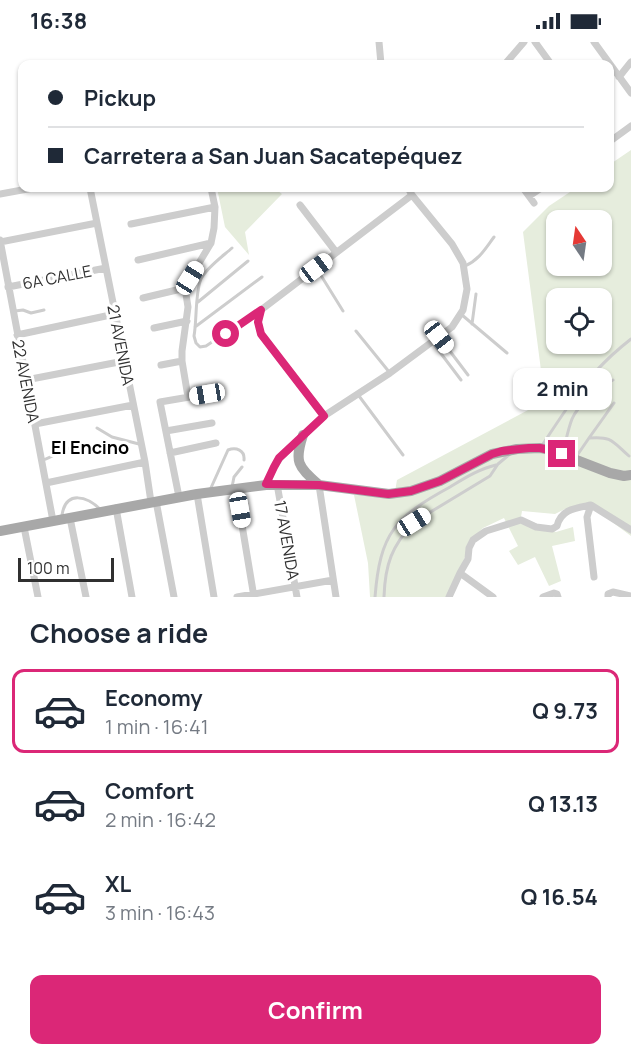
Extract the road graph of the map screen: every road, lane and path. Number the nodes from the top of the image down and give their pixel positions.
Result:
1 (379, 42) edge
2 (524, 42) edge
3 (535, 42) edge
4 (594, 42) edge
5 (381, 60) edge
6 (508, 60) edge
7 (548, 60) edge
8 (607, 60) edge
9 (631, 62) edge
10 (614, 69) edge
11 (619, 76) junction
12 (631, 93) edge
13 (631, 126) edge
14 (614, 138) edge
15 (18, 191) edge
16 (91, 192) edge
17 (212, 192) edge
18 (410, 192) edge
19 (526, 192) edge
20 (538, 192) edge
21 (0, 194) edge
22 (412, 195) junction
23 (300, 205) dead end
24 (214, 207) junction
25 (97, 223) junction
26 (131, 224) dead end
27 (494, 237) dead end
28 (0, 241) edge
29 (211, 243) junction
30 (232, 248) dead end
31 (336, 252) junction
32 (138, 260) dead end
33 (248, 261) dead end
34 (464, 267) junction
35 (106, 268) junction
36 (316, 268) junction
37 (262, 277) dead end
38 (8, 287) junction
39 (185, 288) junction
40 (476, 294) dead end
41 (143, 298) dead end
42 (198, 302) junction
43 (44, 310) dead end
44 (261, 310) junction
45 (13, 311) junction
46 (343, 311) dead end
47 (115, 314) junction
48 (460, 314) junction
49 (187, 321) junction
50 (472, 324) junction
51 (195, 327) junction
52 (154, 328) dead end
53 (356, 331) dead end
54 (17, 335) junction
55 (439, 337) junction
56 (631, 339) edge
57 (432, 342) junction
58 (507, 353) dead end
59 (124, 361) junction
60 (182, 361) junction
61 (161, 365) dead end
62 (390, 373) junction
63 (468, 375) dead end
64 (26, 380) junction
65 (461, 380) dead end
66 (613, 380) dead end
67 (207, 394) dead end
68 (358, 394) junction
69 (188, 397) junction
70 (614, 403) dead end
71 (133, 405) junction
72 (324, 416) junction
73 (212, 423) dead end
74 (35, 424) junction
75 (97, 428) dead end
76 (166, 431) junction
77 (303, 435) junction
78 (589, 438) junction
79 (216, 443) dead end
80 (141, 444) junction
81 (70, 448) dead end
82 (540, 448) junction
83 (517, 449) junction
84 (170, 453) junction
85 (562, 454) junction
86 (403, 455) dead end
87 (629, 456) dead end
88 (574, 459) junction
89 (42, 460) junction
90 (244, 460) dead end
91 (145, 462) junction
92 (498, 464) junction
93 (242, 467) dead end
94 (631, 475) edge
95 (46, 483) junction
96 (271, 484) junction
97 (319, 485) junction
98 (234, 489) junction
99 (209, 492) junction
100 (197, 494) junction
101 (179, 497) junction
102 (153, 502) junction
103 (591, 505) junction
104 (116, 508) junction
105 (102, 511) junction
106 (61, 520) junction
107 (24, 526) junction
108 (631, 530) edge
109 (0, 531) edge
110 (460, 573) junction
111 (594, 577) dead end
112 (333, 580) junction
113 (295, 587) junction
114 (557, 595) edge
115 (609, 595) edge
116 (254, 596) edge
117 (631, 596) edge
118 (38, 597) edge
119 (86, 597) edge
120 (132, 597) edge
121 (174, 597) edge
122 (214, 597) edge
123 (237, 597) edge
124 (297, 597) edge
125 (336, 597) edge
126 (375, 597) edge
127 (384, 597) edge
128 (449, 597) edge
129 (493, 597) edge
130 (543, 597) edge

1 - 5 street
2 - 6 street
3 - 7 street
4 - 8 street
9 - 11 street
10 - 11 street
11 - 12 street
13 - 14 street
15 - 21 street
16 - 25 street, 21 AVENIDA
17 - 24 street
18 - 22 street
19 - 20 street
22 - 31 street
22 - 34 street
23 - 31 street
24 - 26 street
24 - 29 street
25 - 28 street
25 - 35 street, 21 AVENIDA
27 - 34 lane
28 - 38 street, 22 AVENIDA
29 - 32 street
29 - 39 street
30 - 42 lane
31 - 36 street
33 - 42 lane
34 - 48 street
35 - 38 street, 6A CALLE
35 - 47 street, 21 AVENIDA
36 - 44 street
36 - 46 lane
37 - 51 lane
38 - 45 street, 22 AVENIDA
39 - 41 street
39 - 49 street
40 - 50 lane
42 - 51 lane
43 - 45 lane
44 - 51 lane
44 - 72 street
45 - 54 street, 22 AVENIDA
47 - 54 street
47 - 59 street, 21 AVENIDA
48 - 50 lane
48 - 55 street
49 - 52 street
49 - 60 street
50 - 58 lane
53 - 62 lane
54 - 64 street, 22 AVENIDA
55 - 57 street
55 - 63 lane
56 - 82 lane
57 - 62 street
57 - 65 lane
59 - 64 street
59 - 71 street, 21 AVENIDA
60 - 61 street
60 - 69 street
62 - 68 street
64 - 74 street, 22 AVENIDA
66 - 85 lane
67 - 69 street
68 - 72 street
68 - 86 lane
69 - 76 street
70 - 78 lane
71 - 74 street
71 - 80 street, 21 AVENIDA
72 - 77 street
73 - 76 street
74 - 89 street, 22 AVENIDA
75 - 80 lane
76 - 84 street
77 - 96 street
77 - 97 main road
78 - 87 lane
78 - 88 lane
79 - 84 street
80 - 91 street, 21 AVENIDA
81 - 89 lane
82 - 83 main road
82 - 85 main road
83 - 92 lane
83 - 97 main road
84 - 101 street
85 - 88 main road
88 - 94 main road
89 - 95 street, 22 AVENIDA
90 - 99 lane
91 - 95 street
91 - 102 street, 21 AVENIDA
92 - 126 lane
92 - 127 lane
93 - 98 lane
95 - 106 street, 22 AVENIDA
96 - 97 main road
96 - 98 main road
96 - 113 street, 17 AVENIDA
97 - 112 street
98 - 99 main road
98 - 116 street
99 - 100 main road
100 - 101 main road
100 - 122 street
101 - 102 main road
102 - 104 main road
102 - 121 street, 21 AVENIDA
103 - 108 street
103 - 110 street
103 - 111 street
104 - 105 main road
104 - 120 street
105 - 106 main road
105 - 106 lane
106 - 107 main road
106 - 119 street, 22 AVENIDA
107 - 109 main road
107 - 118 street
110 - 128 street
110 - 129 street
112 - 113 street
112 - 125 street
113 - 116 street
113 - 124 street, 17 AVENIDA
114 - 130 street
115 - 117 street
116 - 123 street

